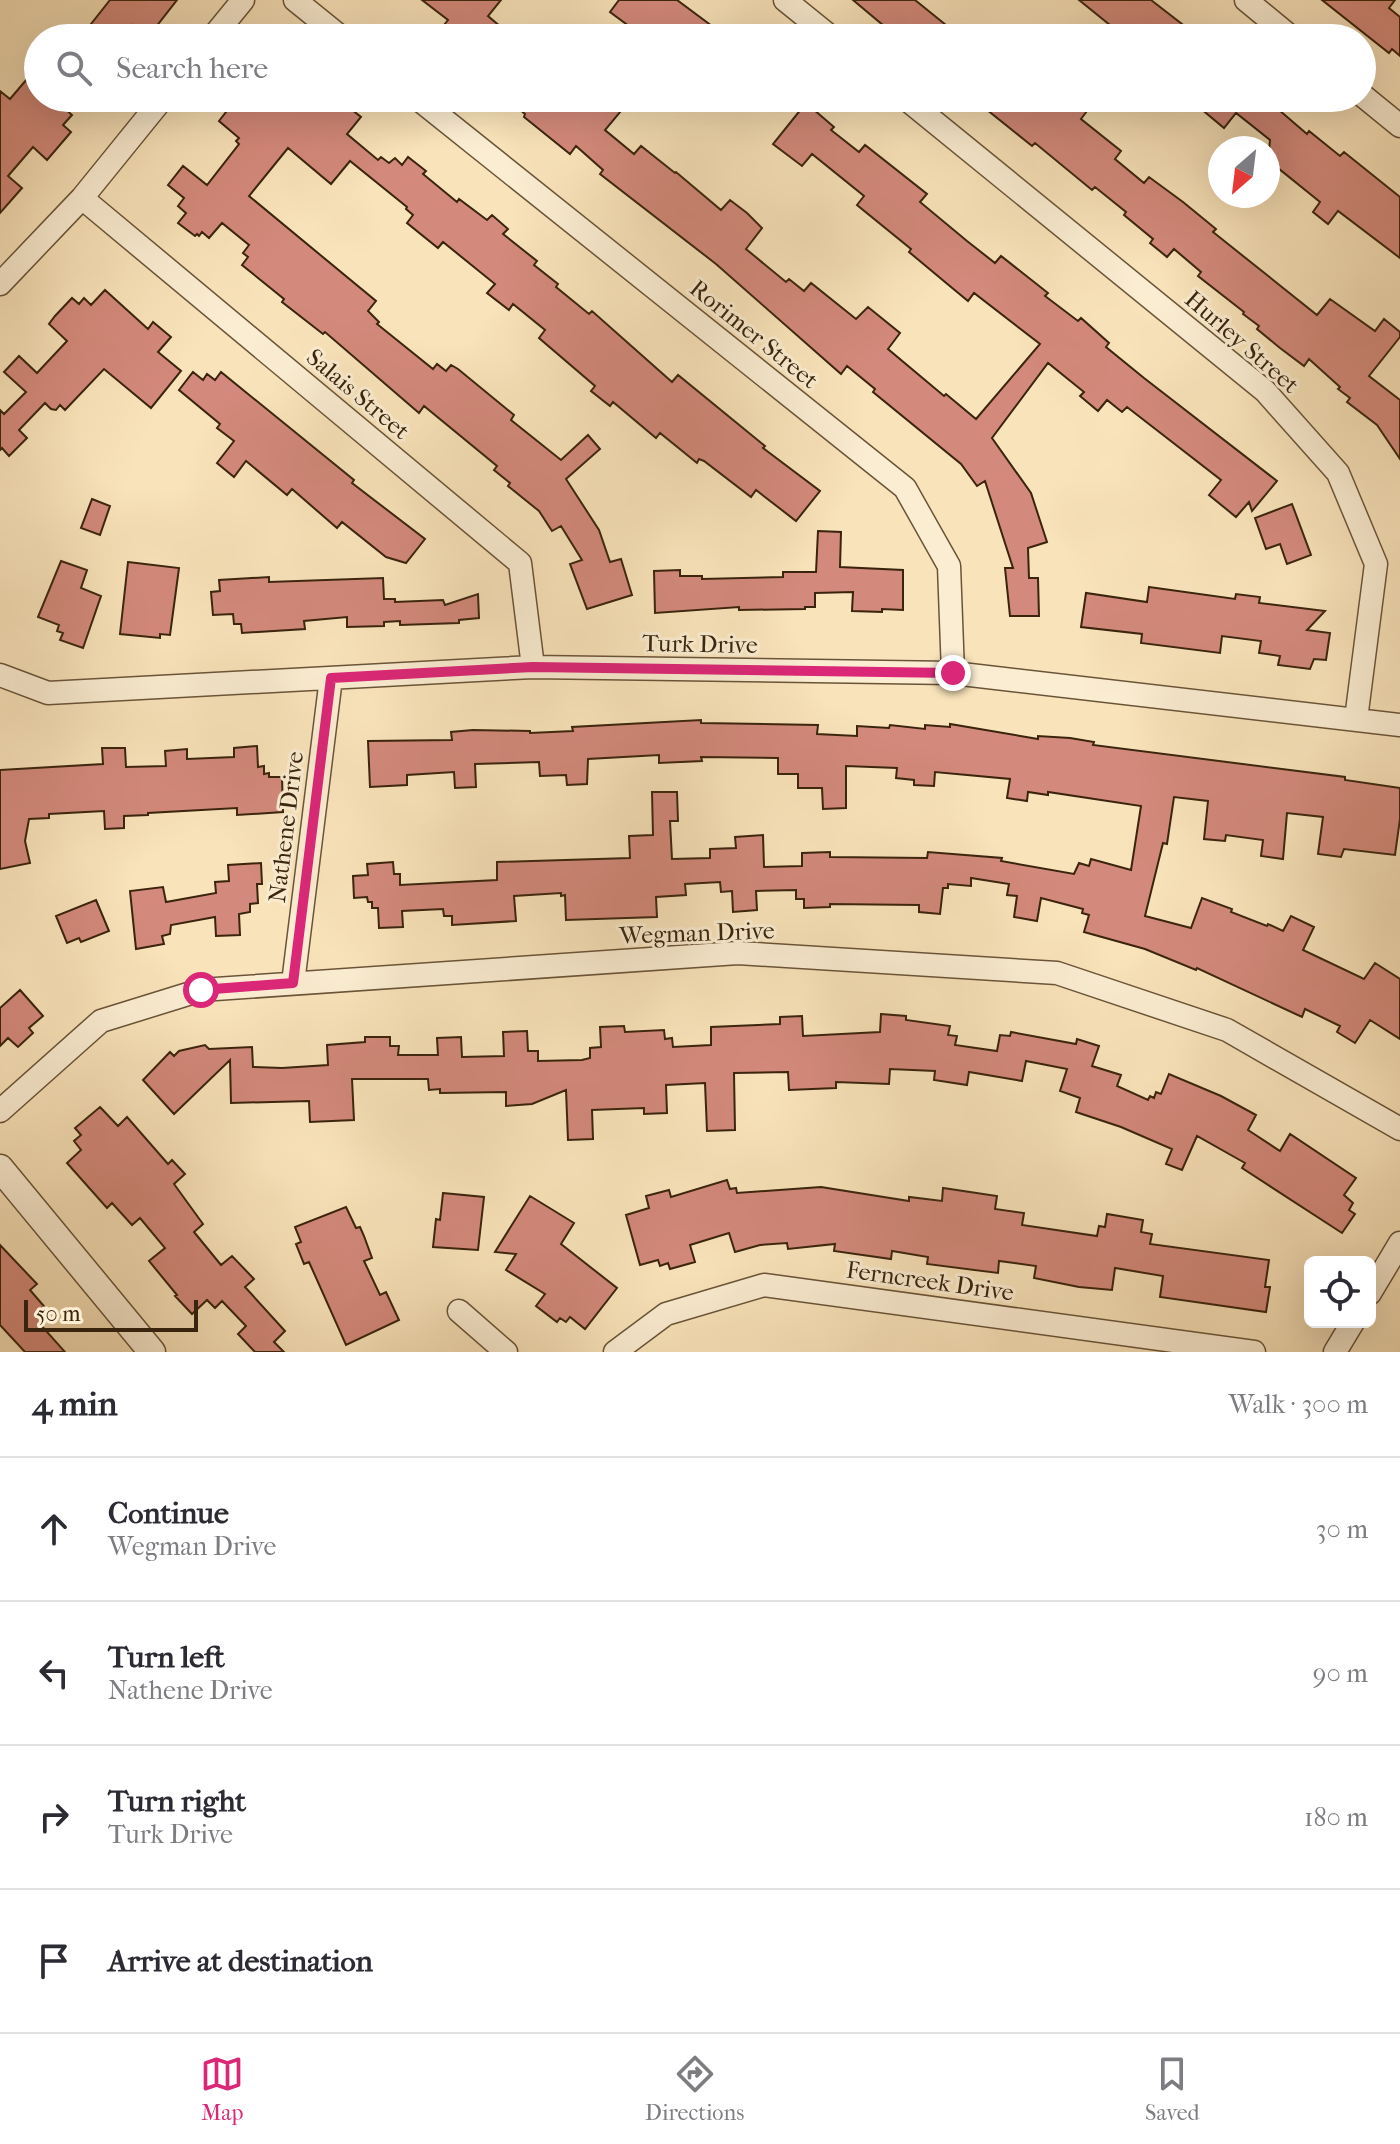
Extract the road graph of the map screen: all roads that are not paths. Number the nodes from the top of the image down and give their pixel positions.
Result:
1 (243, 0) edge
2 (295, 0) edge
3 (785, 0) edge
4 (1246, 0) edge
5 (223, 24) edge
6 (325, 24) edge
7 (815, 24) edge
8 (1275, 24) edge
9 (1376, 106) edge
10 (152, 112) edge
11 (435, 112) edge
12 (922, 112) edge
13 (1400, 126) edge
14 (82, 198) junction
15 (0, 284) edge
16 (533, 667) junction
17 (953, 673) junction
18 (0, 675) edge
19 (331, 678) junction
20 (1356, 719) junction
21 (1400, 725) edge
22 (293, 983) junction
23 (0, 1111) edge
24 (1400, 1129) edge
25 (0, 1168) edge
26 (1400, 1243) edge
27 (1376, 1283) edge
28 (459, 1311) dead end
29 (1349, 1328) edge
30 (1128, 1343) edge
31 (152, 1352) edge
32 (506, 1352) edge
33 (615, 1352) edge
34 (1254, 1352) edge
35 (1335, 1352) edge

1 - 5 street
2 - 6 street
3 - 7 street
4 - 8 street
9 - 13 street
10 - 14 street
11 - 17 street, Rorimer Street
12 - 20 street, Hurley Street
14 - 15 street
14 - 16 street, Salais Street
16 - 17 street, Turk Drive
16 - 19 street, Turk Drive
17 - 20 street, Turk Drive
18 - 19 street, Turk Drive
19 - 22 street, Nathene Drive
20 - 21 street, Turk Drive
22 - 23 street, Wegman Drive
22 - 24 street, Wegman Drive
25 - 31 street
26 - 27 street
28 - 32 street
29 - 35 street
30 - 33 street, Ferncreek Drive
30 - 34 street, Ferncreek Drive

